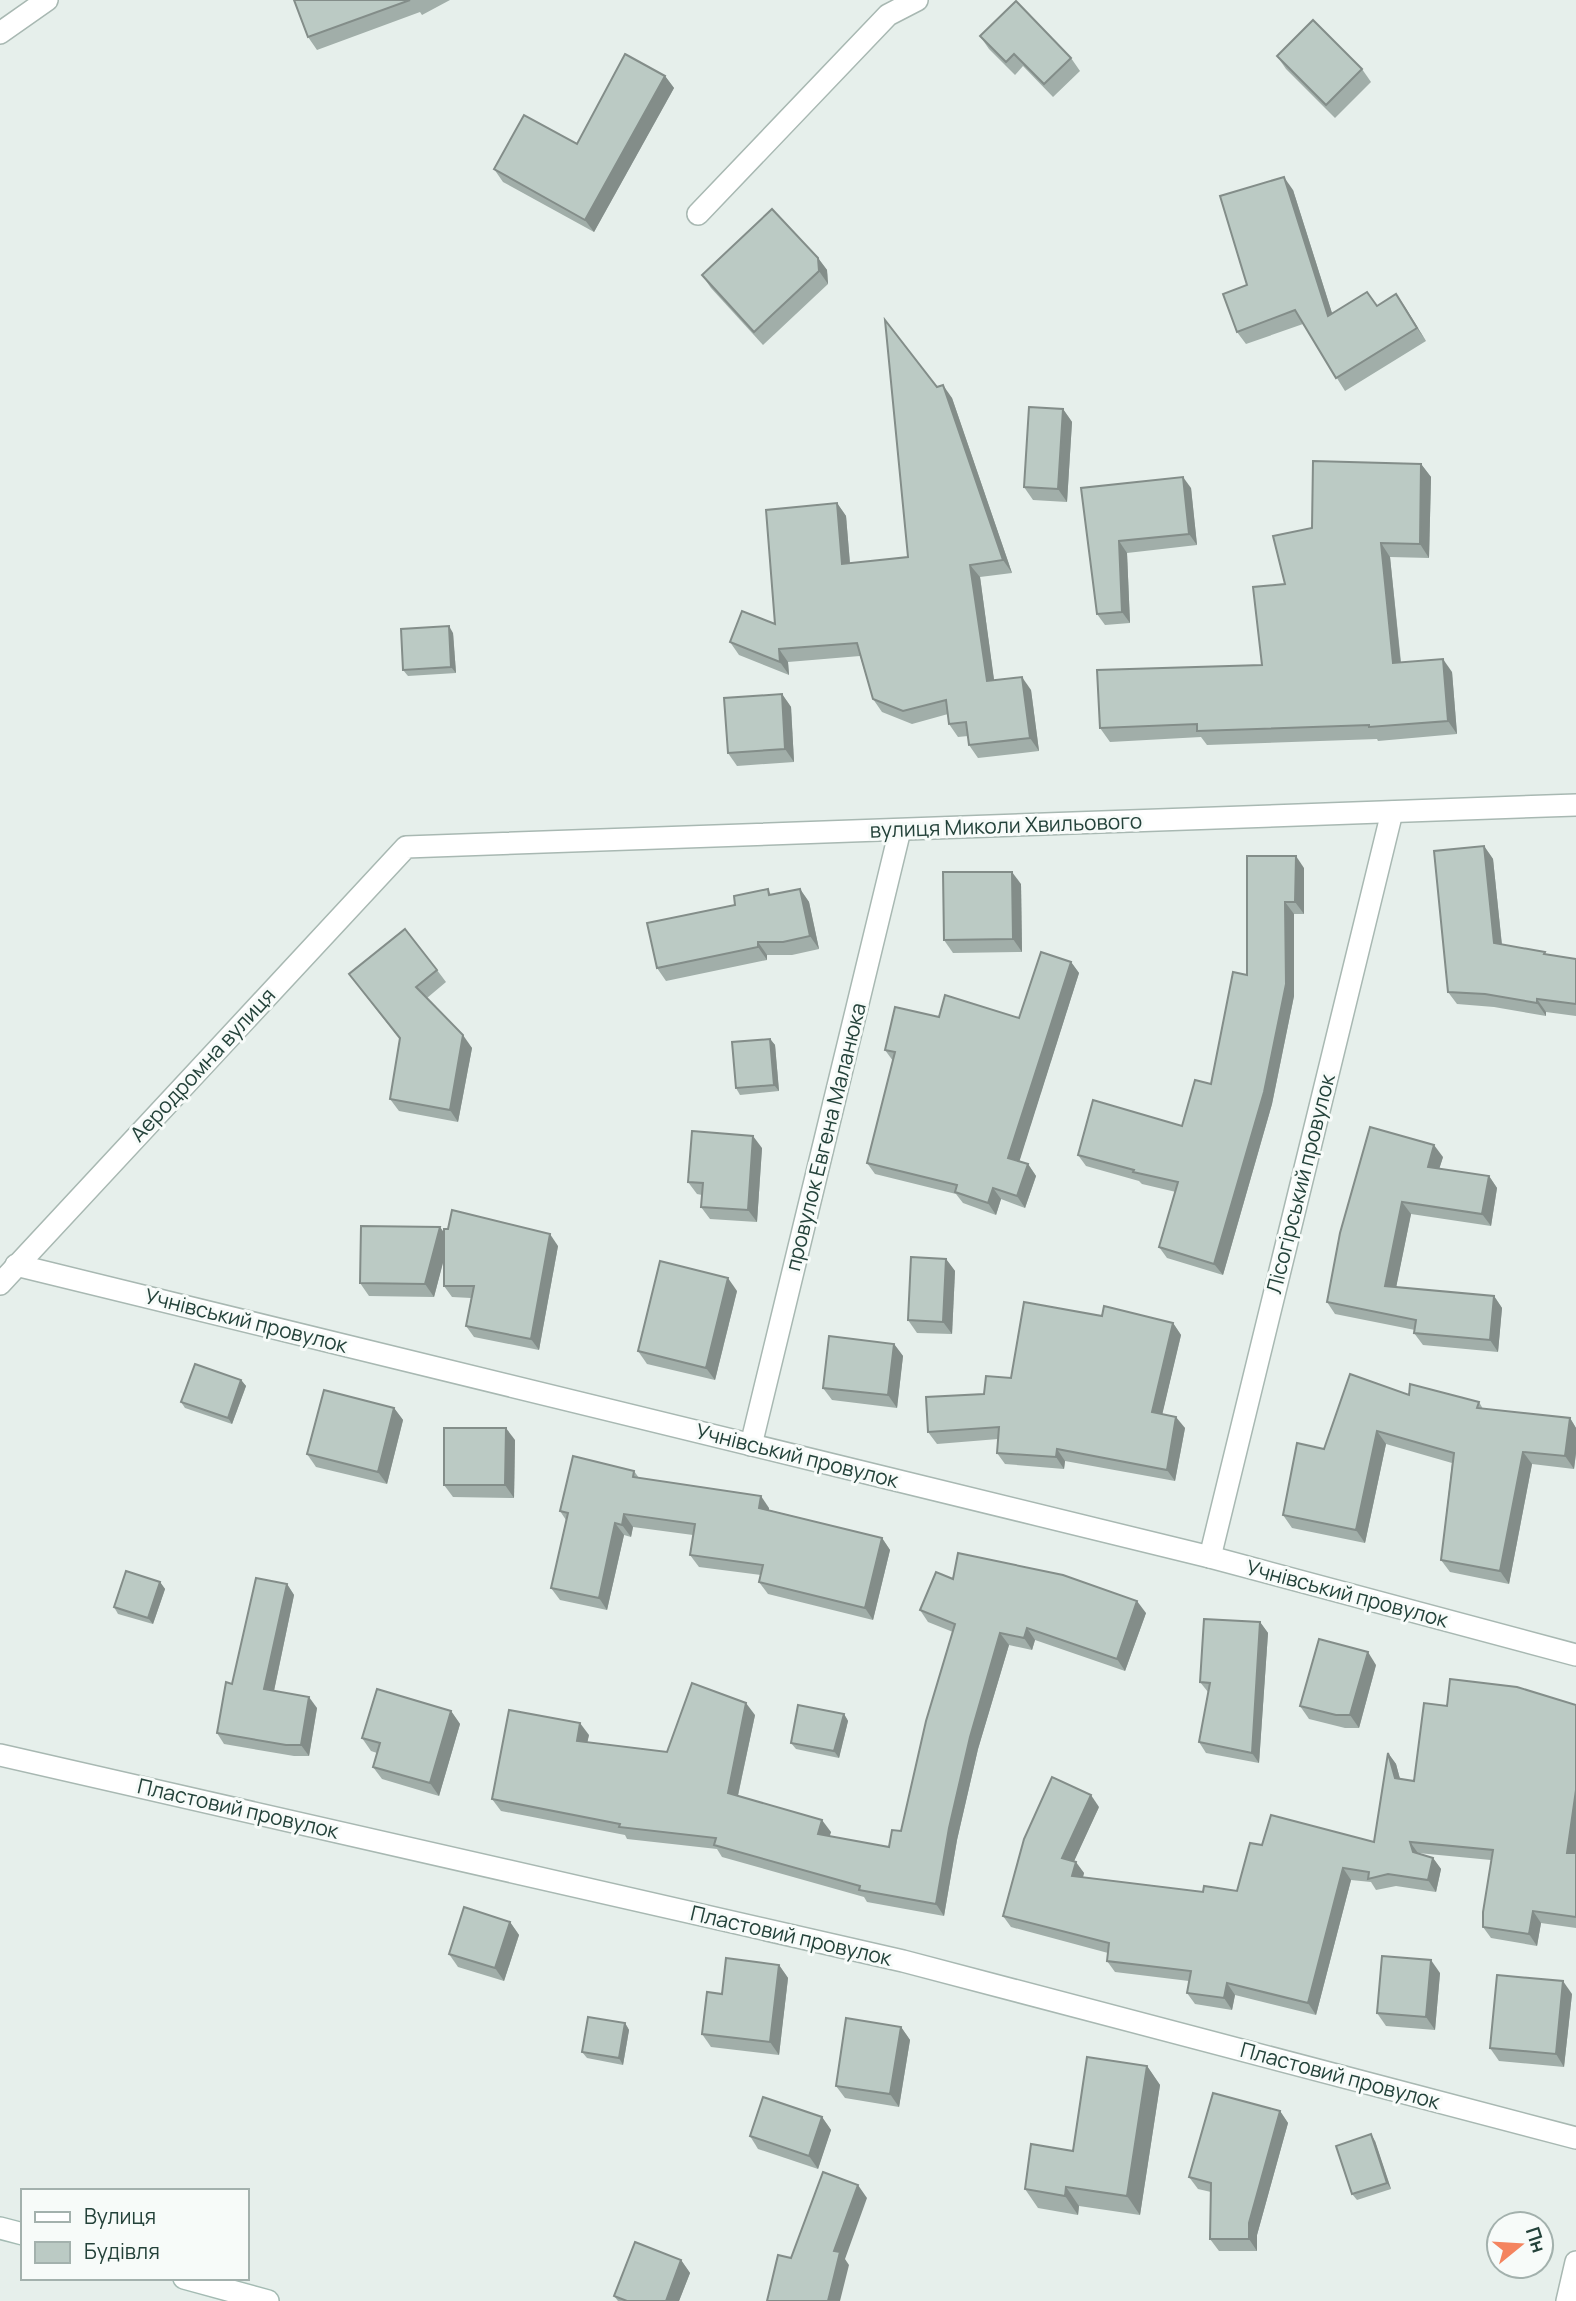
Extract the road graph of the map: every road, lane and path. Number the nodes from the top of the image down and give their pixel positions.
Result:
1 (47, 0) edge
2 (917, 0) edge
3 (0, 33) edge
4 (698, 214) dead end
5 (1576, 805) edge
6 (1392, 811) junction
7 (900, 830) junction
8 (406, 846) joint
9 (16, 1265) junction
10 (0, 1284) edge
11 (751, 1445) junction
12 (1210, 1557) junction
13 (1576, 1656) edge
14 (0, 1755) edge
15 (1576, 2138) edge
16 (0, 2228) edge
17 (21, 2233) edge
18 (1576, 2262) edge
19 (191, 2280) edge
20 (268, 2301) edge
21 (1567, 2301) edge

1 - 3 street
2 - 4 street
5 - 6 street, вулиця Миколи Хвильового
6 - 7 street, вулиця Миколи Хвильового
6 - 12 street, Лісогірський провулок
7 - 8 street, вулиця Миколи Хвильового
7 - 11 street, провулок Евгена Маланюка
8 - 9 street, Аеродромна вулиця
9 - 10 street, Аеродромна вулиця
9 - 11 street, Учнівський провулок
11 - 12 street, Учнівський провулок
12 - 13 street, Учнівський провулок
14 - 15 street, Пластовий провулок
16 - 17 street
18 - 21 street
19 - 20 street

